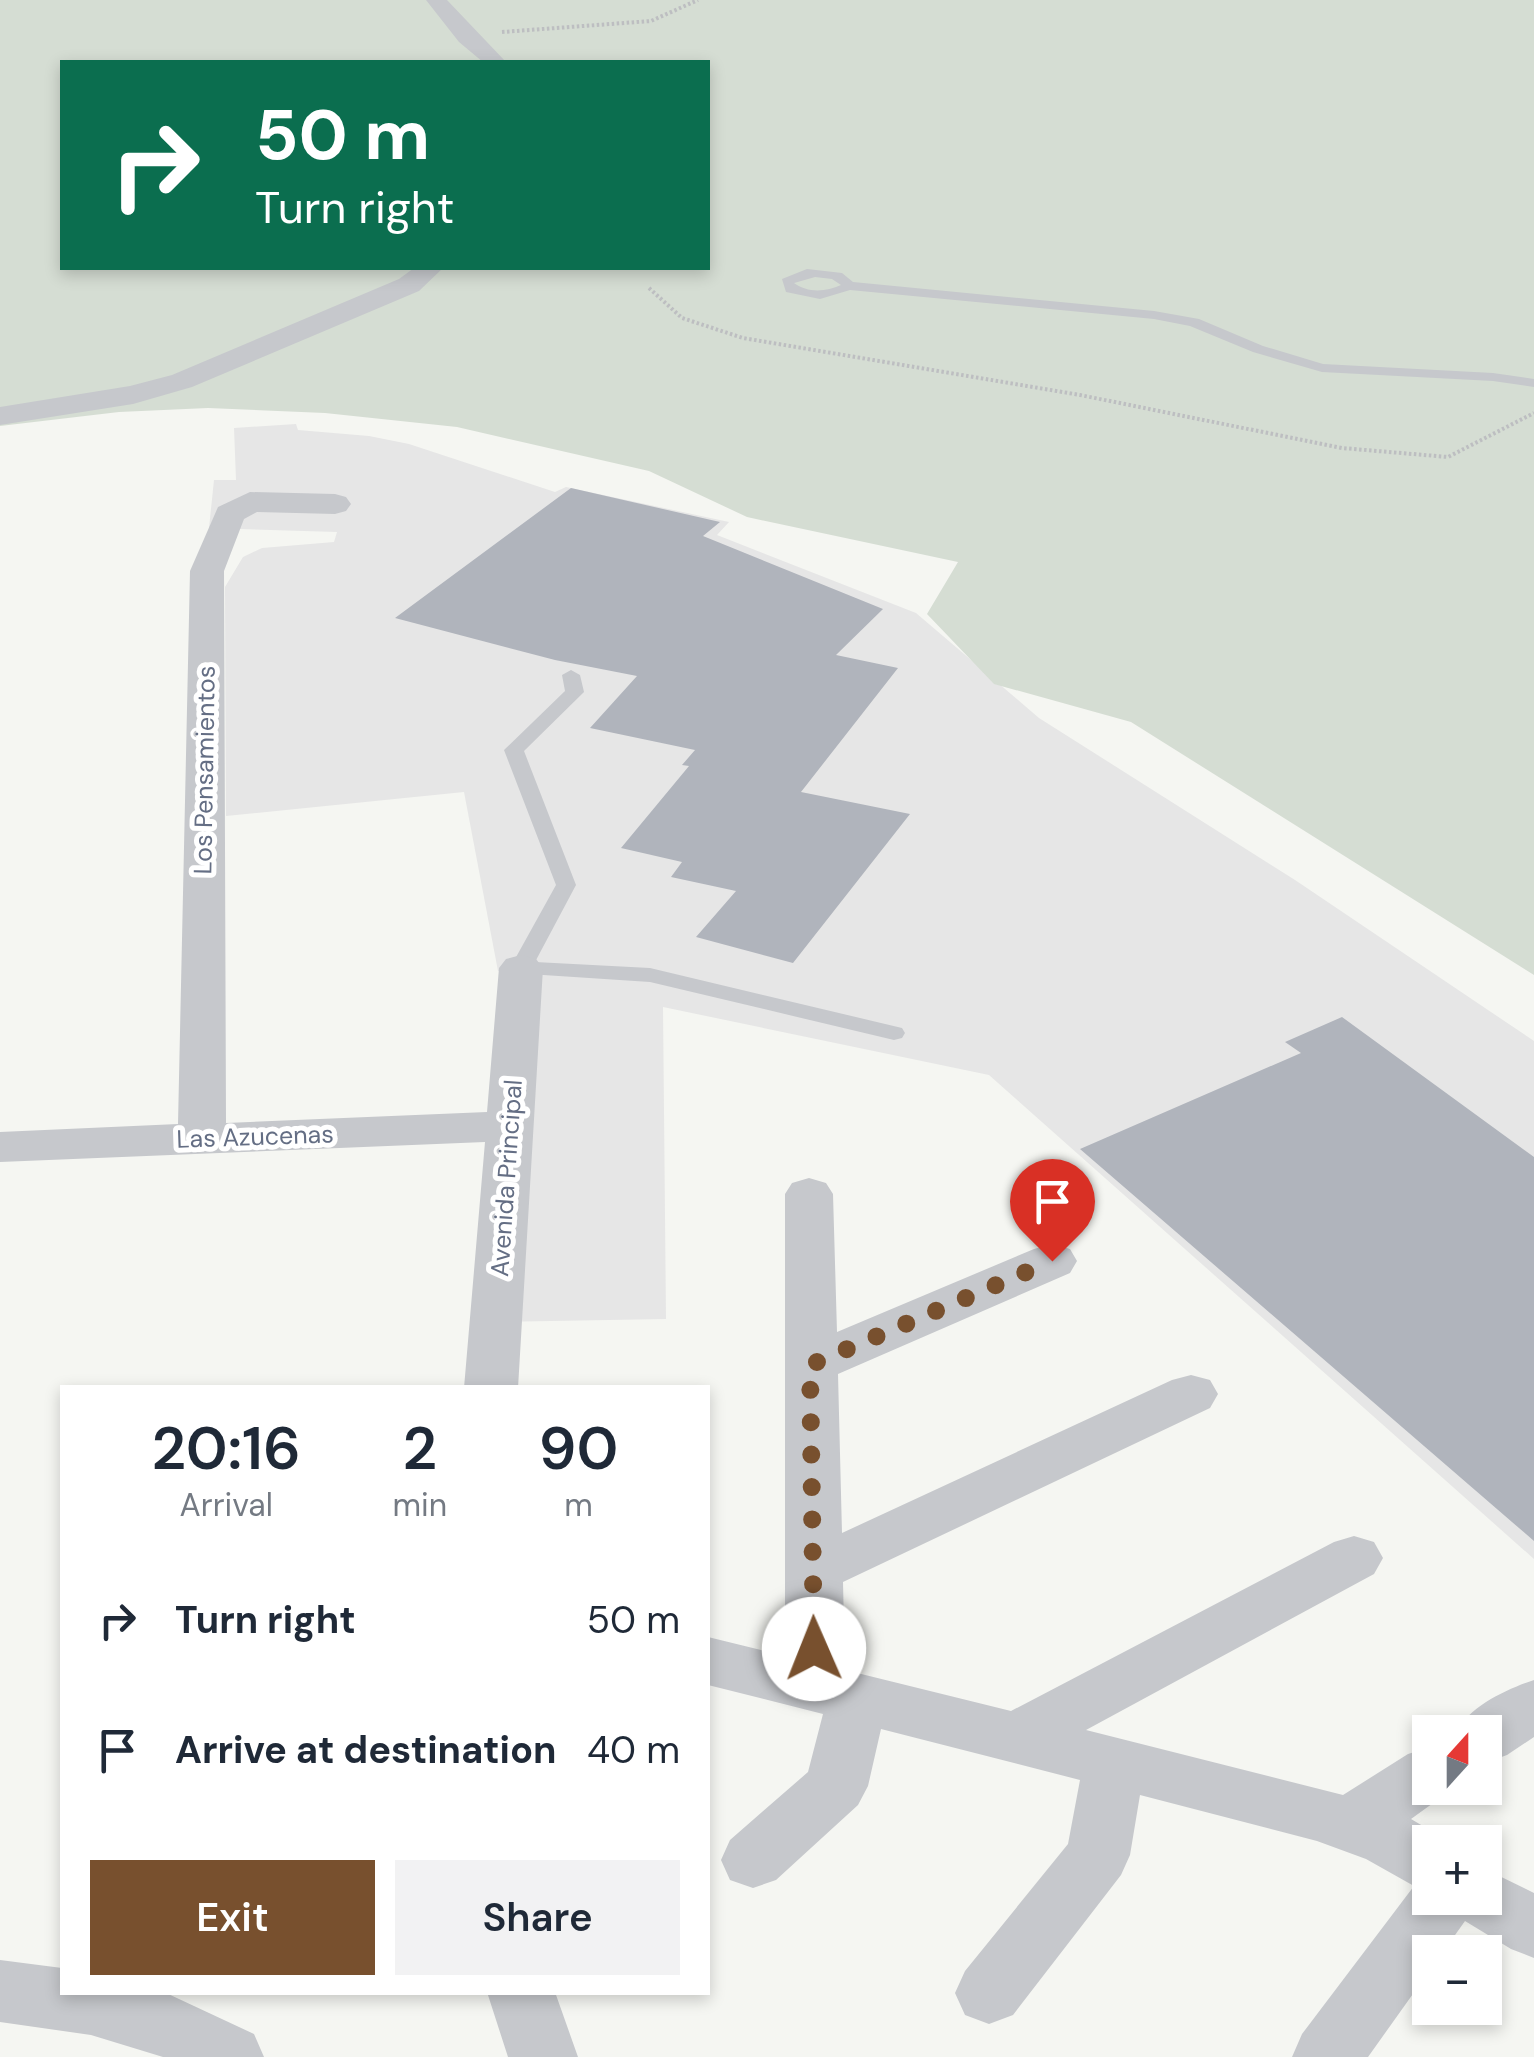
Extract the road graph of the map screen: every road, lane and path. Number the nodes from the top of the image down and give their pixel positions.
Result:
1 (436, 0) edge
2 (698, 0) edge
3 (466, 38) junction
4 (493, 60) edge
5 (428, 270) edge
6 (848, 286) dead end
7 (649, 288) dead end
8 (1534, 384) edge
9 (1534, 413) edge
10 (0, 416) edge
11 (335, 504) dead end
12 (571, 675) dead end
13 (521, 968) junction
14 (894, 1032) dead end
15 (510, 1126) junction
16 (202, 1138) junction
17 (0, 1147) edge
18 (809, 1194) dead end
19 (1052, 1261) dead end
20 (810, 1365) junction
21 (491, 1385) edge
22 (1191, 1394) dead end
23 (1354, 1558) dead end
24 (812, 1570) junction
25 (710, 1662) edge
26 (836, 1693) junction
27 (1534, 1706) edge
28 (1502, 1727) edge
29 (1016, 1738) junction
30 (1114, 1763) junction
31 (1412, 1785) edge
32 (1350, 1825) junction
33 (1412, 1853) edge
34 (753, 1860) dead end
35 (1502, 1909) edge
36 (1431, 1915) edge
37 (1534, 1928) edge
38 (0, 1991) edge
39 (989, 1993) dead end
40 (522, 1995) edge
41 (229, 2057) edge
42 (543, 2057) edge
43 (1327, 2057) edge

1 - 3 street
2 - 3 path
3 - 4 street
5 - 10 street
6 - 8 lane
7 - 9 path
11 - 16 street, Los Pensamientos
12 - 13 lane
13 - 14 lane
13 - 15 street, Avenida Principal
15 - 16 street, Las Azucenas
15 - 21 street, Avenida Principal
16 - 17 street, Las Azucenas
18 - 20 street
19 - 20 street
20 - 24 street
22 - 24 street
23 - 29 street
24 - 26 street
25 - 26 street
26 - 29 street
26 - 34 street
27 - 28 street
29 - 30 street
30 - 32 street
30 - 39 street
31 - 32 street
32 - 33 street
35 - 37 street
36 - 43 street
38 - 41 street
40 - 42 street

